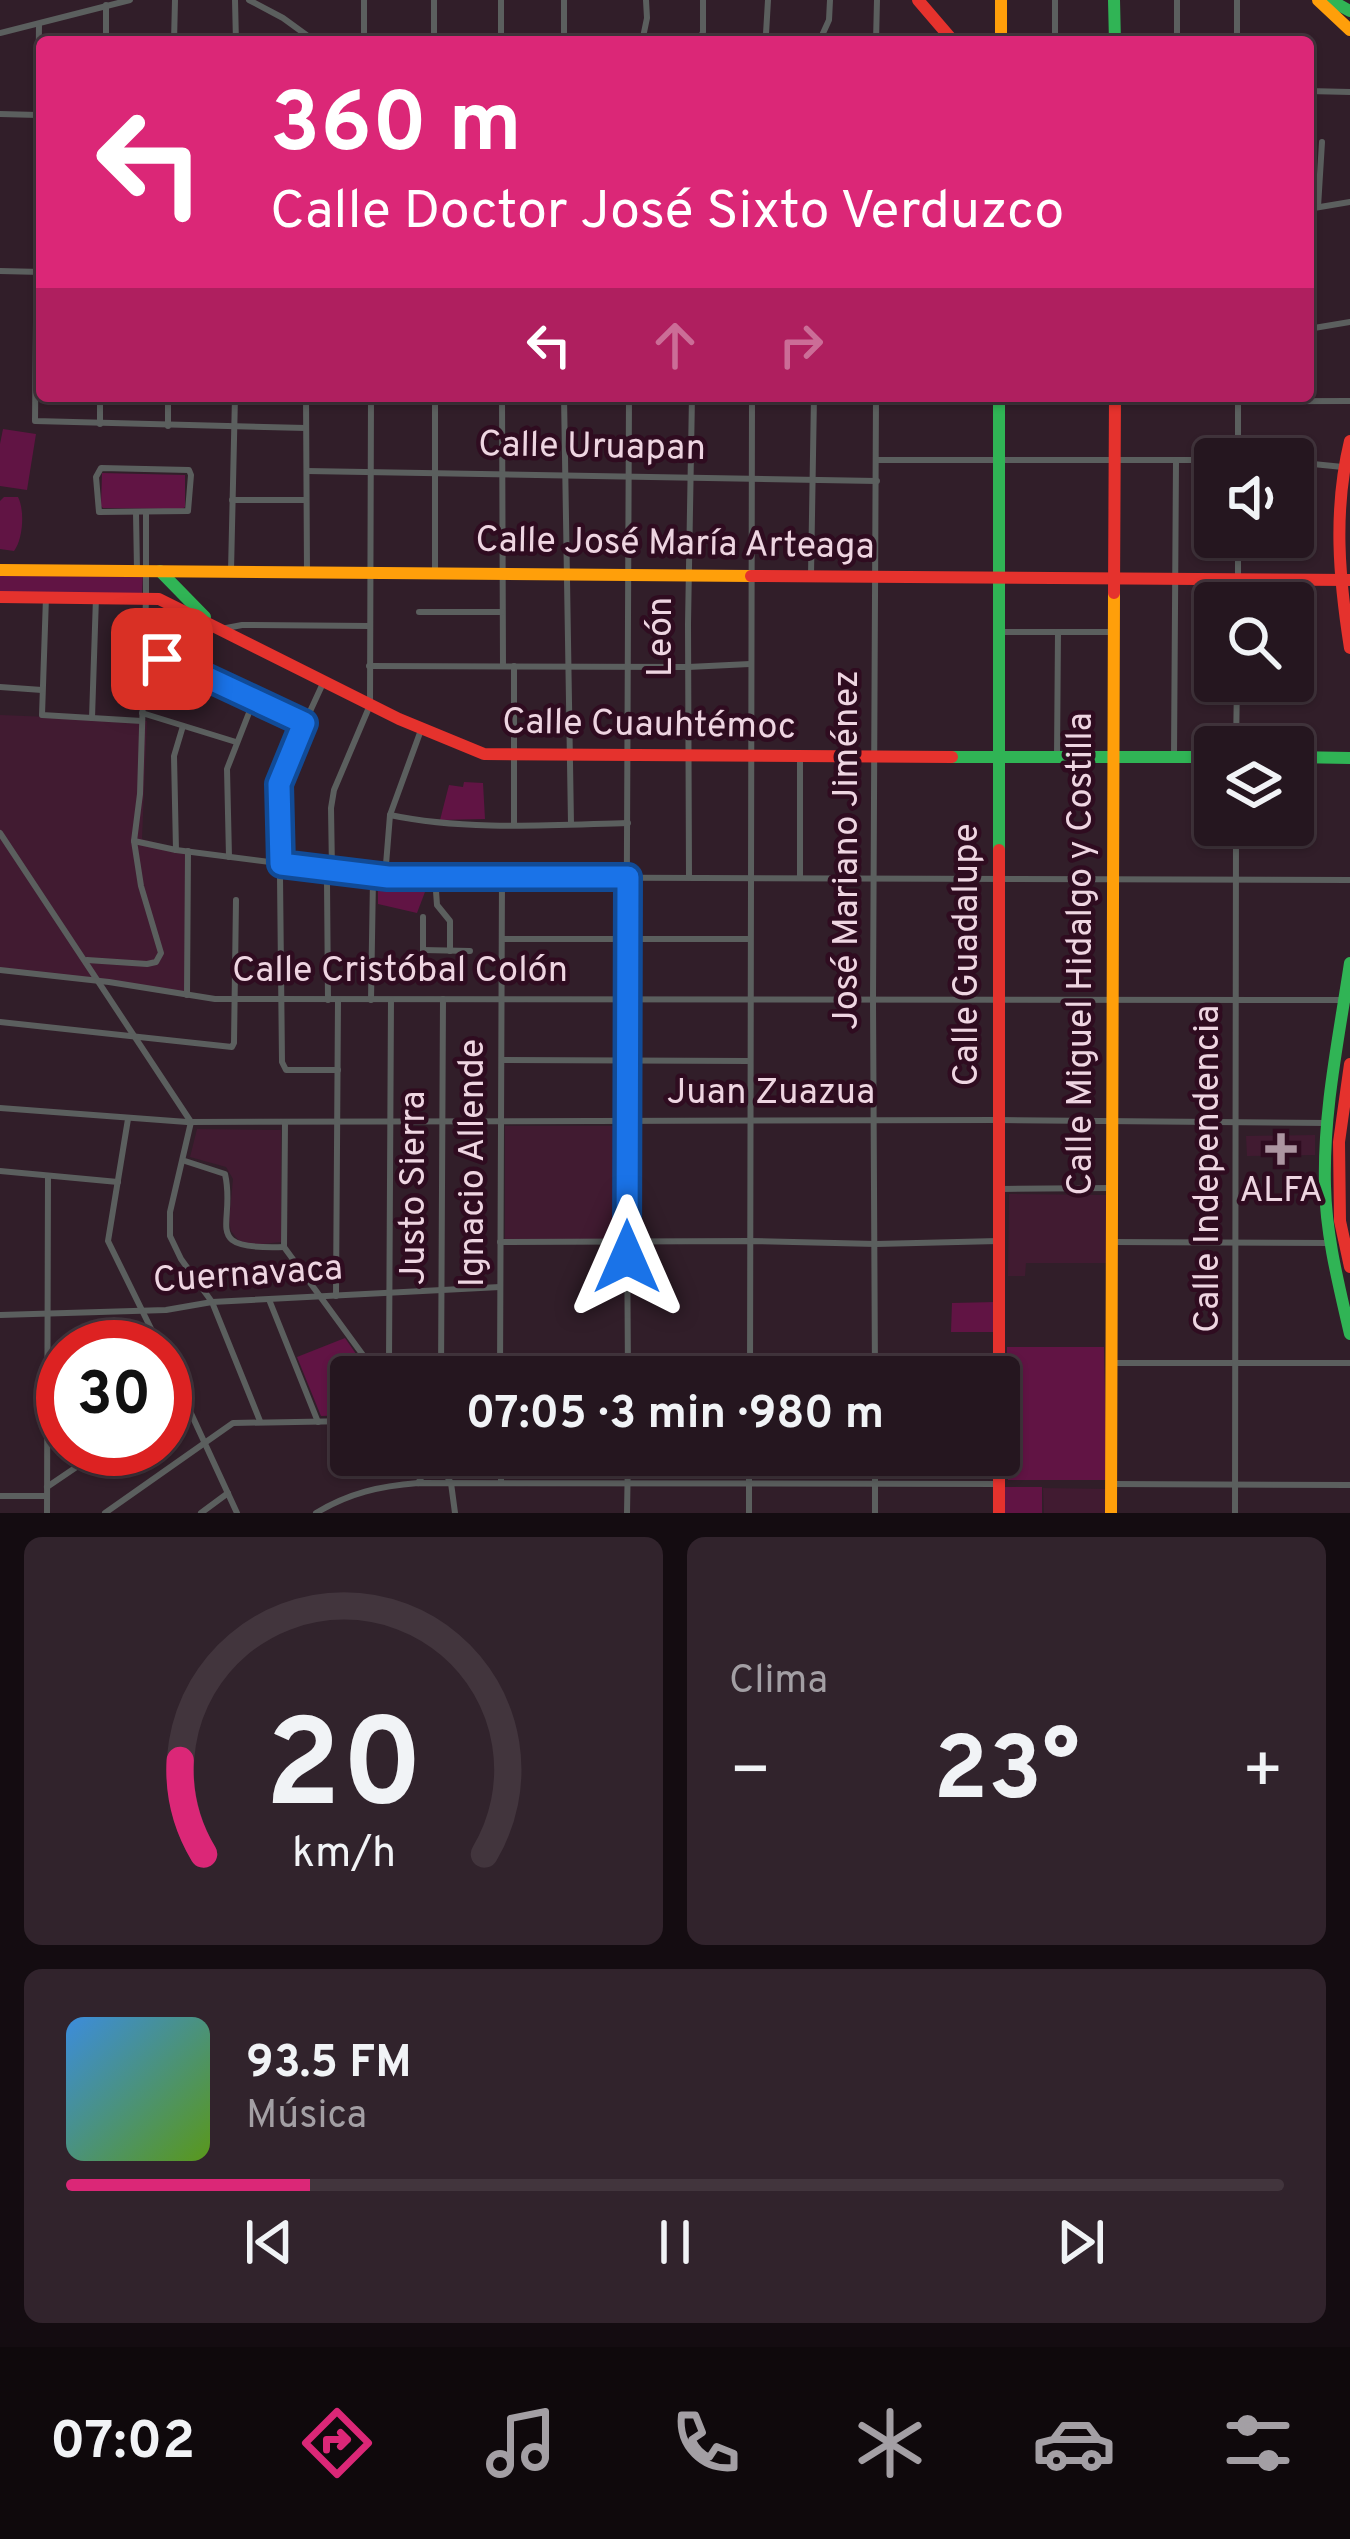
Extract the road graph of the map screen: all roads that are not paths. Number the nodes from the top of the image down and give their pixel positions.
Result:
1 (130, 0) edge
2 (175, 0) edge
3 (235, 0) edge
4 (249, 0) edge
5 (364, 0) edge
6 (434, 0) edge
7 (501, 0) edge
8 (564, 0) edge
9 (646, 0) edge
10 (703, 0) edge
11 (768, 0) edge
12 (830, 0) edge
13 (878, 0) edge
14 (918, 0) edge
15 (1001, 0) edge
16 (1055, 0) edge
17 (1114, 0) edge
18 (1177, 0) edge
19 (1237, 0) edge
20 (1318, 0) edge
21 (1330, 0) edge
22 (106, 5) junction
23 (1350, 11) edge
24 (39, 24) junction
25 (1350, 30) edge
26 (0, 33) edge
27 (39, 36) edge
28 (106, 36) edge
29 (174, 36) edge
30 (236, 36) edge
31 (308, 36) edge
32 (364, 36) edge
33 (434, 36) edge
34 (502, 36) edge
35 (563, 36) edge
36 (643, 36) edge
37 (701, 36) edge
38 (763, 36) edge
39 (822, 36) edge
40 (876, 36) edge
41 (949, 36) edge
42 (1000, 36) edge
43 (1055, 36) edge
44 (1115, 36) edge
45 (1177, 36) edge
46 (1238, 36) edge
47 (1314, 92) edge
48 (1350, 92) edge
49 (0, 114) edge
50 (36, 115) edge
51 (1322, 142) dead end
52 (1314, 201) edge
53 (1350, 202) edge
54 (1314, 208) edge
55 (0, 272) edge
56 (36, 272) edge
57 (1350, 322) edge
58 (1314, 327) edge
59 (36, 384) edge
60 (1314, 400) edge
61 (1350, 401) edge
62 (100, 402) edge
63 (168, 402) edge
64 (235, 402) edge
65 (306, 402) edge
66 (370, 402) edge
67 (436, 402) edge
68 (502, 402) edge
69 (564, 402) edge
70 (629, 402) edge
71 (692, 402) edge
72 (752, 402) edge
73 (814, 402) edge
74 (877, 402) edge
75 (999, 402) edge
76 (1115, 402) edge
77 (1238, 402) edge
78 (100, 424) junction
79 (168, 426) junction
80 (234, 427) junction
81 (306, 428) junction
82 (1238, 438) edge
83 (1350, 441) edge
84 (999, 459) junction
85 (877, 460) junction
86 (1114, 460) junction
87 (1176, 460) junction
88 (1194, 460) edge
89 (1314, 464) edge
90 (1343, 466) junction
91 (307, 471) junction
92 (371, 472) junction
93 (435, 472) junction
94 (502, 473) junction
95 (565, 474) junction
96 (628, 476) junction
97 (691, 477) junction
98 (752, 478) junction
99 (814, 481) junction
100 (877, 481) junction
101 (232, 500) junction
102 (306, 500) junction
103 (141, 513) junction
104 (1238, 558) edge
105 (0, 570) edge
106 (231, 571) junction
107 (152, 572) junction
108 (307, 572) junction
109 (370, 572) junction
110 (435, 573) junction
111 (502, 573) junction
112 (565, 573) junction
113 (627, 575) junction
114 (689, 575) junction
115 (811, 575) junction
116 (750, 577) junction
117 (876, 578) junction
118 (1000, 578) junction
119 (1175, 579) junction
120 (1114, 580) junction
121 (1238, 580) junction
122 (1344, 580) edge
123 (0, 597) edge
124 (46, 597) junction
125 (96, 597) junction
126 (146, 598) junction
127 (418, 612) dead end
128 (502, 612) junction
129 (370, 626) junction
130 (217, 627) junction
131 (998, 632) junction
132 (1058, 632) junction
133 (1114, 632) junction
134 (1350, 648) edge
135 (144, 659) junction
136 (750, 664) junction
137 (370, 666) junction
138 (502, 666) junction
139 (514, 667) junction
140 (569, 667) junction
141 (628, 667) junction
142 (688, 667) junction
143 (324, 681) junction
144 (0, 687) edge
145 (42, 690) junction
146 (254, 700) junction
147 (370, 705) junction
148 (142, 717) junction
149 (92, 718) junction
150 (304, 723) junction
151 (183, 726) junction
152 (422, 728) junction
153 (236, 742) junction
154 (514, 756) junction
155 (572, 756) junction
156 (998, 756) junction
157 (628, 757) junction
158 (688, 757) junction
159 (751, 757) junction
160 (800, 757) junction
161 (1057, 757) junction
162 (1114, 757) junction
163 (1174, 757) junction
164 (1194, 757) edge
165 (1314, 757) edge
166 (876, 758) junction
167 (1350, 758) edge
168 (390, 815) junction
169 (628, 823) junction
170 (514, 824) junction
171 (571, 824) junction
172 (0, 833) edge
173 (134, 841) junction
174 (1236, 846) edge
175 (176, 850) junction
176 (188, 851) junction
177 (229, 857) junction
178 (281, 864) junction
179 (332, 870) junction
180 (373, 876) junction
181 (385, 877) junction
182 (436, 877) junction
183 (502, 877) junction
184 (628, 877) junction
185 (689, 878) junction
186 (749, 878) junction
187 (800, 878) junction
188 (875, 878) junction
189 (998, 878) junction
190 (1113, 878) junction
191 (1237, 879) junction
192 (1350, 880) edge
193 (236, 900) dead end
194 (423, 917) dead end
195 (627, 938) junction
196 (502, 939) junction
197 (750, 939) junction
198 (423, 950) junction
199 (450, 951) junction
200 (470, 951) dead end
201 (84, 960) junction
202 (1350, 964) edge
203 (423, 969) dead end
204 (0, 970) edge
205 (100, 981) junction
206 (187, 995) junction
207 (501, 998) junction
208 (442, 999) junction
209 (749, 999) junction
210 (999, 999) junction
211 (1112, 999) junction
212 (235, 1000) junction
213 (281, 1000) junction
214 (328, 1000) junction
215 (338, 1000) junction
216 (371, 1000) junction
217 (391, 1000) junction
218 (627, 1000) junction
219 (873, 1000) junction
220 (1235, 1000) junction
221 (1347, 1000) edge
222 (0, 1022) edge
223 (135, 1038) junction
224 (502, 1060) junction
225 (626, 1061) junction
226 (750, 1061) junction
227 (1350, 1064) edge
228 (338, 1070) junction
229 (0, 1108) edge
230 (128, 1119) junction
231 (750, 1120) junction
232 (874, 1120) junction
233 (999, 1120) junction
234 (1112, 1120) junction
235 (338, 1121) junction
236 (390, 1121) junction
237 (501, 1121) junction
238 (1234, 1121) junction
239 (191, 1122) junction
240 (442, 1122) junction
241 (626, 1122) junction
242 (285, 1123) junction
243 (1327, 1124) junction
244 (184, 1161) junction
245 (0, 1171) edge
246 (48, 1176) junction
247 (118, 1182) junction
248 (1339, 1186) junction
249 (1111, 1188) junction
250 (998, 1189) junction
251 (1350, 1210) edge
252 (750, 1241) junction
253 (998, 1241) junction
254 (500, 1242) junction
255 (627, 1242) junction
256 (1111, 1242) junction
257 (1235, 1242) junction
258 (876, 1244) junction
259 (284, 1247) junction
260 (1344, 1255) edge
261 (500, 1287) junction
262 (442, 1290) junction
263 (390, 1294) junction
264 (336, 1297) junction
265 (322, 1298) junction
266 (269, 1300) junction
267 (212, 1302) junction
268 (143, 1311) junction
269 (48, 1314) junction
270 (0, 1315) edge
271 (48, 1320) edge
272 (147, 1320) edge
273 (1350, 1334) edge
274 (364, 1356) edge
275 (389, 1356) edge
276 (442, 1356) edge
277 (500, 1356) edge
278 (628, 1356) edge
279 (750, 1356) edge
280 (875, 1356) edge
281 (1000, 1356) edge
282 (1112, 1363) junction
283 (1236, 1363) junction
284 (1350, 1363) edge
285 (192, 1415) edge
286 (260, 1420) junction
287 (318, 1422) junction
288 (330, 1422) edge
289 (205, 1443) junction
290 (47, 1476) edge
291 (67, 1476) edge
292 (422, 1476) edge
293 (447, 1476) edge
294 (501, 1476) edge
295 (628, 1476) edge
296 (749, 1476) edge
297 (875, 1476) edge
298 (1000, 1476) edge
299 (418, 1483) junction
300 (452, 1483) junction
301 (749, 1483) junction
302 (501, 1484) junction
303 (628, 1484) junction
304 (1000, 1484) junction
305 (1112, 1484) junction
306 (1236, 1484) junction
307 (875, 1485) junction
308 (1350, 1485) edge
309 (47, 1491) junction
310 (228, 1493) junction
311 (0, 1496) edge
312 (47, 1513) edge
313 (105, 1513) edge
314 (201, 1513) edge
315 (238, 1513) edge
316 (316, 1513) edge
317 (454, 1513) edge
318 (627, 1513) edge
319 (749, 1513) edge
320 (875, 1513) edge
321 (999, 1513) edge
322 (1111, 1513) edge
323 (1235, 1513) edge

1 - 22 street
2 - 29 street
3 - 30 street
4 - 31 street
5 - 32 street
6 - 33 street
7 - 34 street
8 - 35 street
9 - 36 street
10 - 37 street
11 - 38 street
12 - 39 street
13 - 40 street
14 - 41 main road
15 - 42 main road
16 - 43 street
17 - 44 main road
18 - 45 street
19 - 46 street
20 - 25 main road
21 - 23 main road
22 - 24 street
22 - 28 street
24 - 26 street
24 - 27 street
47 - 48 street
49 - 50 street
51 - 52 street
53 - 54 street
55 - 56 street
57 - 58 street
59 - 78 street
60 - 61 street
62 - 78 street
63 - 79 street
64 - 80 street
65 - 81 street
66 - 92 street
67 - 93 street
68 - 94 street
69 - 95 street
70 - 96 street
71 - 97 street, León
72 - 98 street
73 - 99 street
74 - 85 street, José Mariano Jiménez
75 - 84 main road, Calle Guadalupe
76 - 86 main road, Calle Miguel Hidalgo y Costilla
77 - 82 street
78 - 79 street
79 - 80 street
80 - 81 street
80 - 101 street
81 - 91 street
83 - 90 main road
84 - 85 street
84 - 86 street
84 - 118 main road, Calle Guadalupe
85 - 100 street, José Mariano Jiménez
86 - 87 street
86 - 120 main road, Calle Miguel Hidalgo y Costilla
87 - 88 street
87 - 119 street
89 - 90 street
90 - 122 main road
91 - 92 street, Calle Uruapan
91 - 102 street
92 - 93 street, Calle Uruapan
92 - 109 street
93 - 94 street, Calle Uruapan
93 - 110 street
94 - 95 street, Calle Uruapan
94 - 111 street
95 - 96 street, Calle Uruapan
95 - 112 street
96 - 97 street, Calle Uruapan
96 - 113 street
97 - 98 street, Calle Uruapan
97 - 114 street, León
98 - 99 street, Calle Uruapan
98 - 116 street
99 - 100 street, Calle Uruapan
99 - 115 street
100 - 117 street, José Mariano Jiménez
101 - 102 street
101 - 106 street
102 - 108 street
103 - 103 street
103 - 107 street
104 - 121 street
105 - 107 main road, Calle José María Arteaga
106 - 107 main road, Calle José María Arteaga
106 - 108 main road, Calle José María Arteaga
107 - 126 main road
107 - 130 main road
108 - 109 main road, Calle José María Arteaga
109 - 110 main road, Calle José María Arteaga
109 - 129 street
110 - 111 main road, Calle José María Arteaga
111 - 112 main road, Calle José María Arteaga
111 - 128 street
112 - 113 main road, Calle José María Arteaga
112 - 140 street
113 - 114 main road, Calle José María Arteaga
113 - 141 street
114 - 116 main road, Calle José María Arteaga
114 - 142 street, León
115 - 116 main road, Calle José María Arteaga
115 - 117 main road, Calle José María Arteaga
116 - 136 street
117 - 118 main road, Calle José María Arteaga
117 - 166 street, José Mariano Jiménez
118 - 120 main road, Calle José María Arteaga
118 - 131 main road, Calle Guadalupe
119 - 120 main road, Calle José María Arteaga
119 - 121 main road, Calle José María Arteaga
119 - 163 street
120 - 133 main road, Calle Miguel Hidalgo y Costilla
121 - 122 main road, Calle José María Arteaga
122 - 134 main road
123 - 124 main road
124 - 125 main road, Calle Cuauhtémoc
124 - 145 street
125 - 126 main road, Calle Cuauhtémoc
125 - 149 street
126 - 130 main road, Calle Cuauhtémoc
126 - 135 street
127 - 128 street
128 - 138 street
129 - 130 street
129 - 137 street
130 - 143 main road, Calle Cuauhtémoc
131 - 132 street
131 - 156 main road, Calle Guadalupe
132 - 133 street
132 - 161 street
133 - 162 main road, Calle Miguel Hidalgo y Costilla
135 - 146 street
135 - 148 street
136 - 142 street
136 - 159 street
137 - 138 street
137 - 147 street
138 - 139 street
139 - 140 street
139 - 154 street
140 - 141 street
140 - 155 street
141 - 142 street
141 - 157 street
142 - 158 street, León
143 - 147 main road, Calle Cuauhtémoc
143 - 150 street
144 - 145 street
145 - 149 street
146 - 150 street
146 - 153 street
147 - 152 main road, Calle Cuauhtémoc
147 - 179 street
148 - 149 street
148 - 151 street
148 - 173 street
150 - 178 street
151 - 153 street
151 - 175 street
152 - 154 main road, Calle Cuauhtémoc
152 - 168 street
153 - 177 street
154 - 155 main road, Calle Cuauhtémoc
154 - 170 street
155 - 157 main road, Calle Cuauhtémoc
155 - 171 street
156 - 161 main road, Calle Cuauhtémoc
156 - 166 main road, Calle Cuauhtémoc
156 - 189 main road, Calle Guadalupe
157 - 158 main road, Calle Cuauhtémoc
157 - 169 street
158 - 159 main road, Calle Cuauhtémoc
158 - 185 street, León
159 - 160 main road, Calle Cuauhtémoc
159 - 186 street
160 - 166 main road, Calle Cuauhtémoc
160 - 187 street
161 - 162 main road, Calle Cuauhtémoc
162 - 163 main road, Calle Cuauhtémoc
162 - 190 main road, Calle Miguel Hidalgo y Costilla
163 - 164 main road, Calle Cuauhtémoc
165 - 167 main road
166 - 188 street, José Mariano Jiménez
168 - 170 street
168 - 181 street
169 - 171 street
169 - 184 street
170 - 171 street
172 - 201 street
173 - 175 street
173 - 201 street
174 - 191 street, Calle Independencia
175 - 176 street
176 - 177 street
176 - 206 street
177 - 178 street
178 - 179 street
178 - 213 street
179 - 180 street
179 - 214 street
180 - 181 street
180 - 216 street
181 - 182 street
182 - 183 street
182 - 199 street
183 - 184 street
183 - 196 street, Ignacio Allende
184 - 185 street
184 - 195 street
185 - 186 street
186 - 187 street
186 - 197 street
187 - 188 street
188 - 189 street
188 - 219 street, José Mariano Jiménez
189 - 190 street
189 - 210 main road, Calle Guadalupe
190 - 191 street
190 - 211 main road, Calle Miguel Hidalgo y Costilla
191 - 192 street
191 - 220 street, Calle Independencia
193 - 212 street
194 - 198 street
195 - 196 street
195 - 197 street
195 - 218 street
196 - 207 street, Ignacio Allende
197 - 209 street
198 - 199 street
198 - 203 street
199 - 200 street
201 - 205 street
202 - 221 main road
204 - 205 street, Calle Cristóbal Colón
205 - 206 street, Calle Cristóbal Colón
205 - 223 street
206 - 212 street, Calle Cristóbal Colón
207 - 208 street, Calle Cristóbal Colón
207 - 218 street, Calle Cristóbal Colón
207 - 224 street, Ignacio Allende
208 - 217 street, Calle Cristóbal Colón
208 - 240 street, Justo Sierra
209 - 218 street, Calle Cristóbal Colón
209 - 219 street, Calle Cristóbal Colón
209 - 226 street
210 - 211 street, Calle Cristóbal Colón
210 - 219 street, Calle Cristóbal Colón
210 - 233 main road, Calle Guadalupe
211 - 220 street, Calle Cristóbal Colón
211 - 234 main road, Calle Miguel Hidalgo y Costilla
212 - 213 street, Calle Cristóbal Colón
212 - 223 street
213 - 214 street, Calle Cristóbal Colón
213 - 228 street
214 - 215 street, Calle Cristóbal Colón
215 - 216 street, Calle Cristóbal Colón
215 - 228 street
216 - 217 street, Calle Cristóbal Colón
217 - 236 street
218 - 225 street
219 - 232 street, José Mariano Jiménez
220 - 221 street, Calle Cristóbal Colón
220 - 238 street, Calle Independencia
221 - 243 main road
222 - 223 street
223 - 239 street
224 - 225 street
224 - 237 street, Ignacio Allende
225 - 226 street
225 - 241 street
226 - 231 street
227 - 248 main road
228 - 235 street
229 - 230 street, Juan Zuazua
230 - 239 street, Juan Zuazua
230 - 247 street
231 - 232 street, Juan Zuazua
231 - 241 street, Juan Zuazua
231 - 252 street
232 - 233 street, Juan Zuazua
232 - 258 street, José Mariano Jiménez
233 - 234 street, Juan Zuazua
233 - 250 main road, Calle Guadalupe
234 - 238 street, Juan Zuazua
234 - 249 main road, Calle Miguel Hidalgo y Costilla
235 - 236 street, Juan Zuazua
235 - 242 street, Juan Zuazua
235 - 264 street
236 - 240 street, Juan Zuazua
236 - 263 street
237 - 240 street, Juan Zuazua
237 - 241 street, Juan Zuazua
237 - 254 street, Ignacio Allende
238 - 243 street, Juan Zuazua
238 - 257 street, Calle Independencia
239 - 242 street, Juan Zuazua
239 - 244 street
240 - 262 street, Justo Sierra
241 - 255 street
242 - 259 street
243 - 260 main road
244 - 259 street
244 - 267 street
245 - 246 street
246 - 247 street
246 - 269 street
247 - 268 street
248 - 251 main road
248 - 260 main road
249 - 250 street
249 - 256 main road, Calle Miguel Hidalgo y Costilla
250 - 253 main road, Calle Guadalupe
252 - 255 street
252 - 258 street
252 - 279 street
253 - 258 street
253 - 281 main road, Calle Guadalupe
254 - 255 street
254 - 261 street, Ignacio Allende
255 - 278 street
256 - 257 street
256 - 282 main road, Calle Miguel Hidalgo y Costilla
257 - 260 street
257 - 283 street, Calle Independencia
258 - 280 street, José Mariano Jiménez
259 - 265 street
260 - 273 main road
261 - 262 street, Cuernavaca
261 - 277 street, Ignacio Allende
262 - 263 street, Cuernavaca
262 - 276 street, Justo Sierra
263 - 264 street, Cuernavaca
263 - 275 street
264 - 265 street, Cuernavaca
265 - 266 street, Cuernavaca
265 - 274 street
266 - 267 street, Cuernavaca
266 - 287 street
267 - 268 street, Cuernavaca
267 - 286 street
268 - 269 street, Cuernavaca
268 - 272 street
269 - 270 street, Cuernavaca
269 - 271 street
282 - 283 street
282 - 305 main road, Calle Miguel Hidalgo y Costilla
283 - 284 street
283 - 306 street, Calle Independencia
285 - 289 street
286 - 287 street
286 - 289 street
287 - 288 street
289 - 310 street
289 - 313 street
290 - 309 street
291 - 309 street
292 - 299 street
293 - 300 street
294 - 302 street
295 - 303 street
296 - 301 street
297 - 307 street
298 - 304 main road, Calle Guadalupe
299 - 300 street
299 - 316 street
300 - 302 street
300 - 317 street
301 - 303 street
301 - 307 street
301 - 319 street
302 - 303 street
303 - 318 street
304 - 307 street
304 - 321 main road, Calle Guadalupe
305 - 306 street
305 - 322 main road, Calle Miguel Hidalgo y Costilla
306 - 308 street
306 - 323 street, Calle Independencia
307 - 320 street
309 - 311 street
309 - 312 street
310 - 314 street
310 - 315 street

